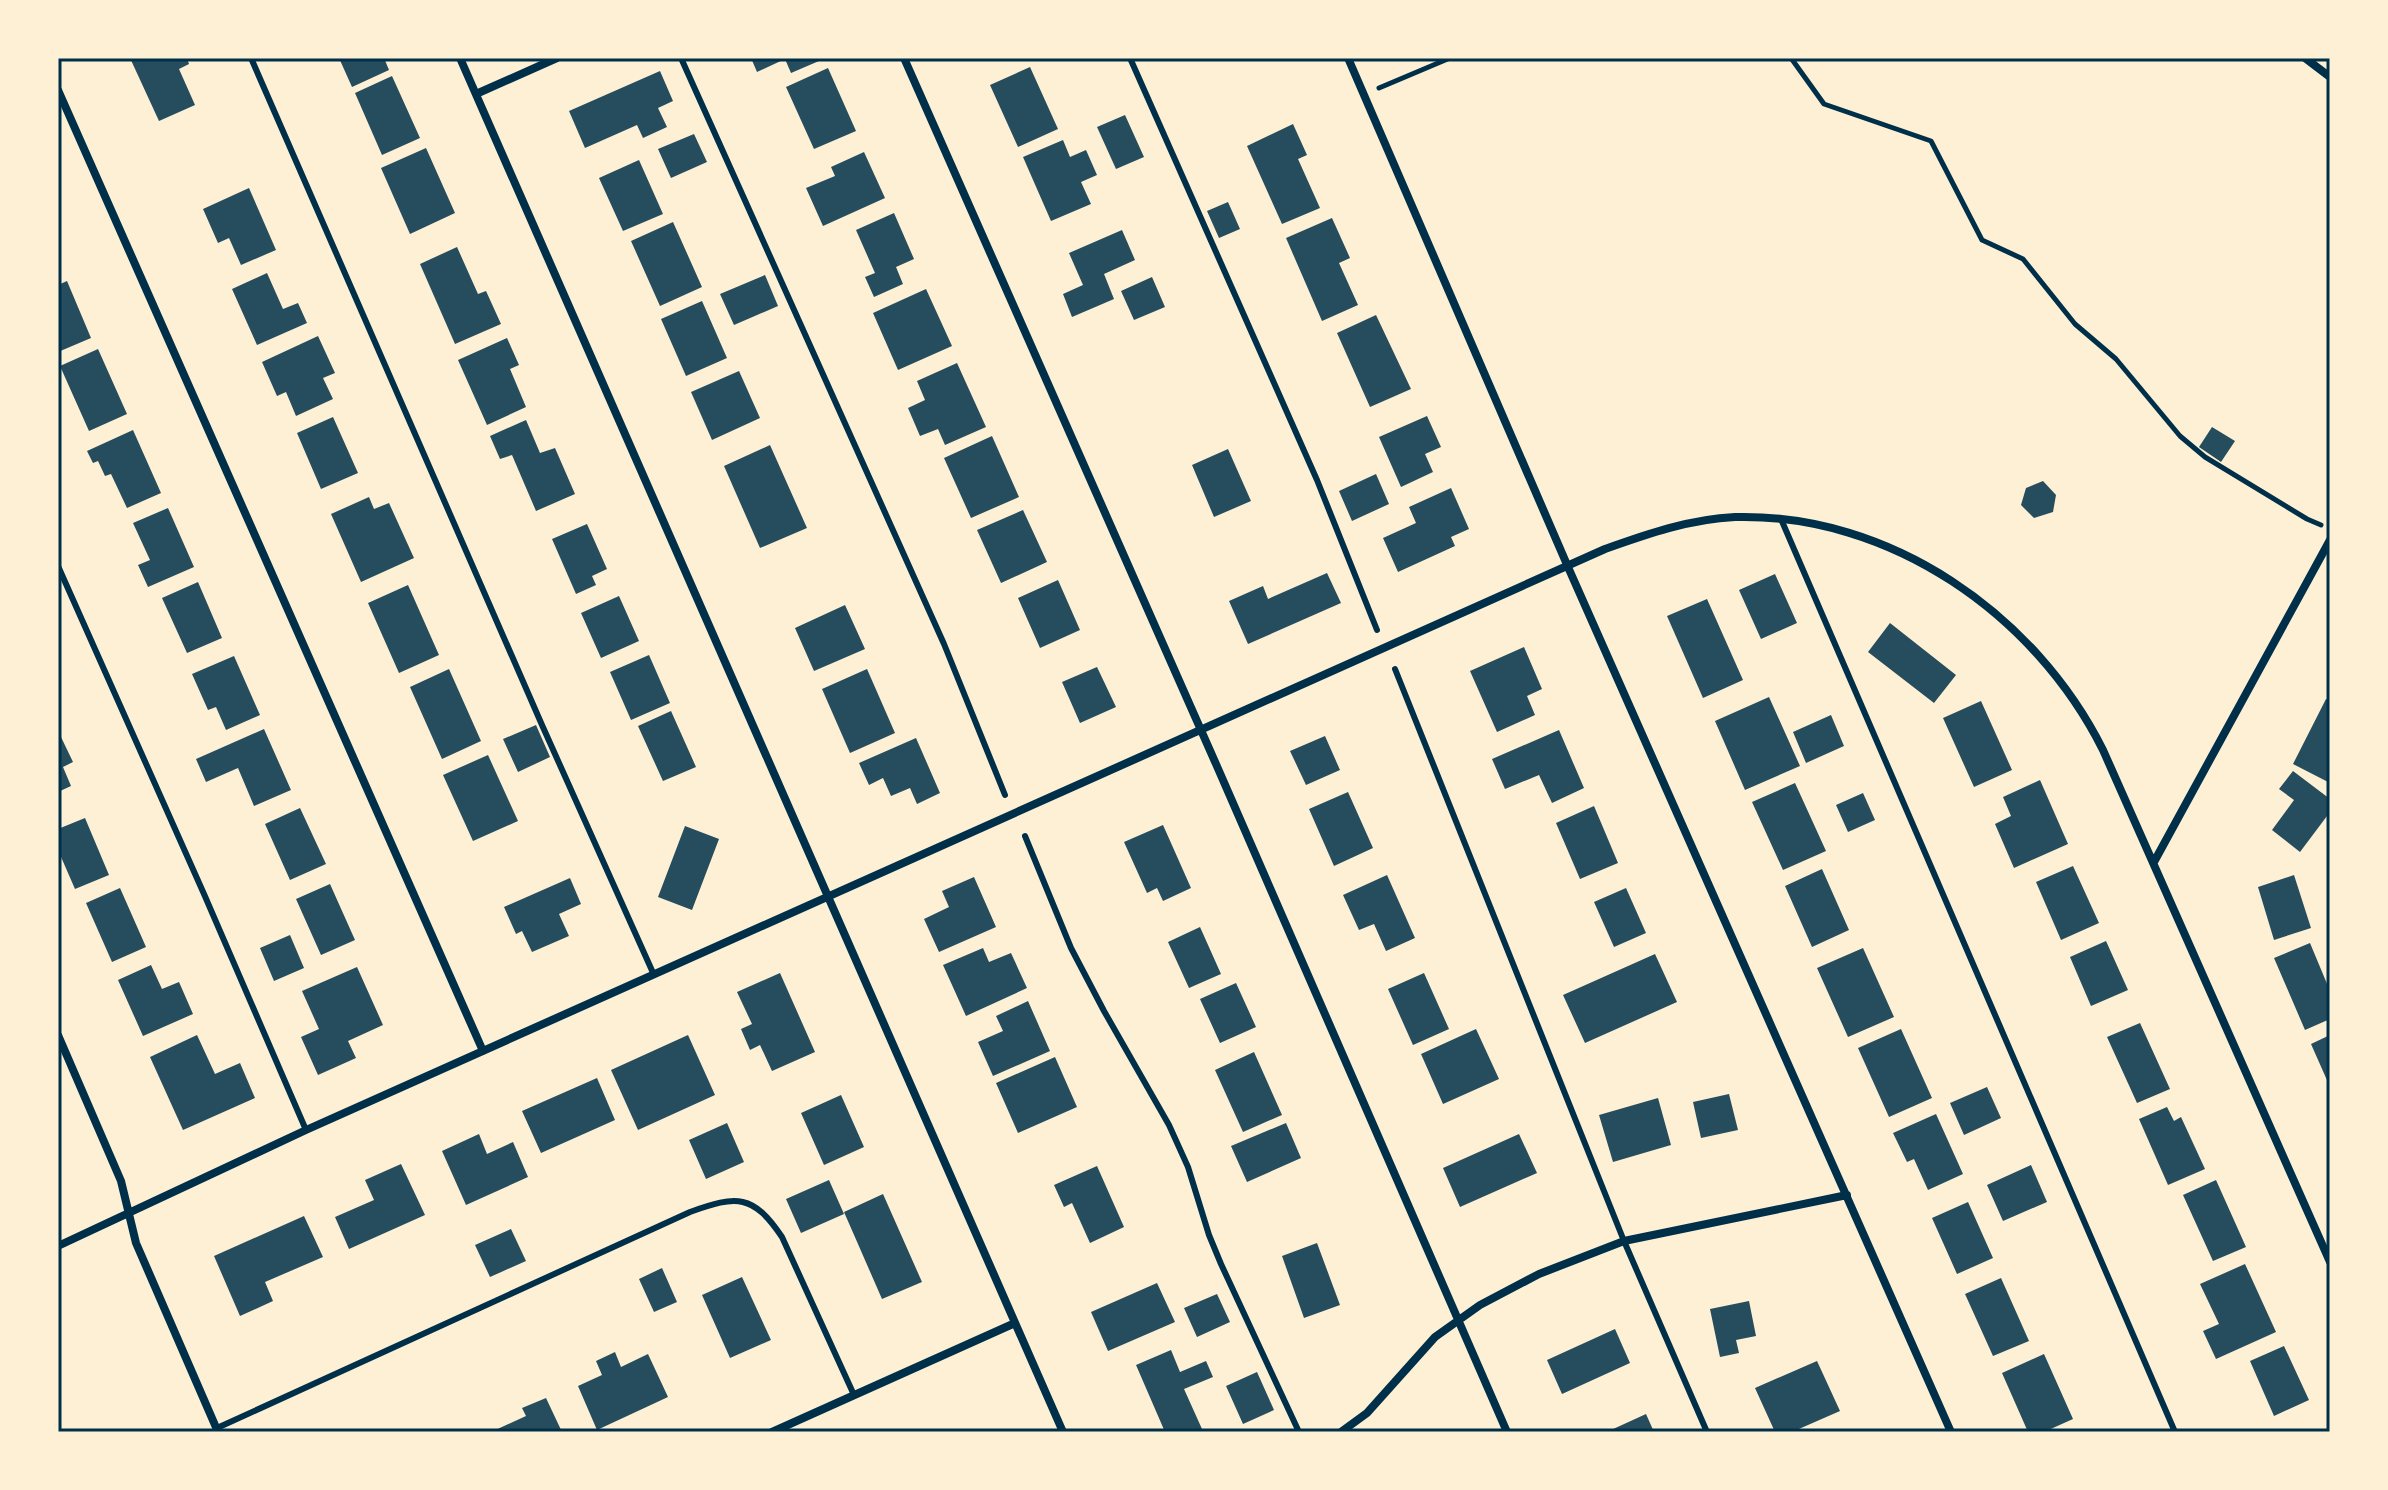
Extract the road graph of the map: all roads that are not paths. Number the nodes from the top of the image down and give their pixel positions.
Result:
1 (251, 58) edge
2 (460, 58) edge
3 (557, 58) edge
4 (681, 58) edge
5 (904, 58) edge
6 (1130, 58) edge
7 (1348, 58) edge
8 (2305, 58) edge
9 (2330, 77) edge
10 (58, 90) edge
11 (476, 94) junction
12 (1781, 519) junction
13 (2330, 540) edge
14 (58, 566) edge
15 (1568, 567) junction
16 (1377, 630) dead end
17 (1395, 669) dead end
18 (1201, 731) junction
19 (1005, 795) dead end
20 (1025, 836) dead end
21 (2154, 862) junction
22 (828, 897) junction
23 (654, 975) junction
24 (58, 1035) edge
25 (483, 1051) junction
26 (306, 1130) junction
27 (1847, 1195) junction
28 (129, 1214) junction
29 (1624, 1241) junction
30 (58, 1246) edge
31 (2330, 1262) edge
32 (1458, 1320) junction
33 (1015, 1323) junction
34 (854, 1395) junction
35 (218, 1430) edge
36 (772, 1432) edge
37 (1063, 1432) edge
38 (1299, 1432) edge
39 (1341, 1432) edge
40 (1507, 1432) edge
41 (1707, 1432) edge
42 (1951, 1432) edge
43 (2175, 1432) edge

1 - 23 lane
2 - 11 street
3 - 11 street
4 - 19 lane
5 - 18 street
6 - 16 lane
7 - 15 street
8 - 9 street
10 - 25 street
11 - 22 street
12 - 15 street
12 - 21 street
12 - 43 lane
13 - 21 street
14 - 26 lane
15 - 18 street
15 - 27 street
17 - 29 lane
18 - 22 street
18 - 32 street
20 - 38 lane
21 - 31 street
22 - 23 street
22 - 33 street
23 - 25 street
24 - 28 street
25 - 26 street
26 - 28 street
27 - 29 street
27 - 42 street
28 - 30 street
28 - 35 street
29 - 32 street
29 - 41 lane
32 - 39 street
32 - 40 street
33 - 34 street
33 - 37 street
34 - 35 lane
34 - 36 street

